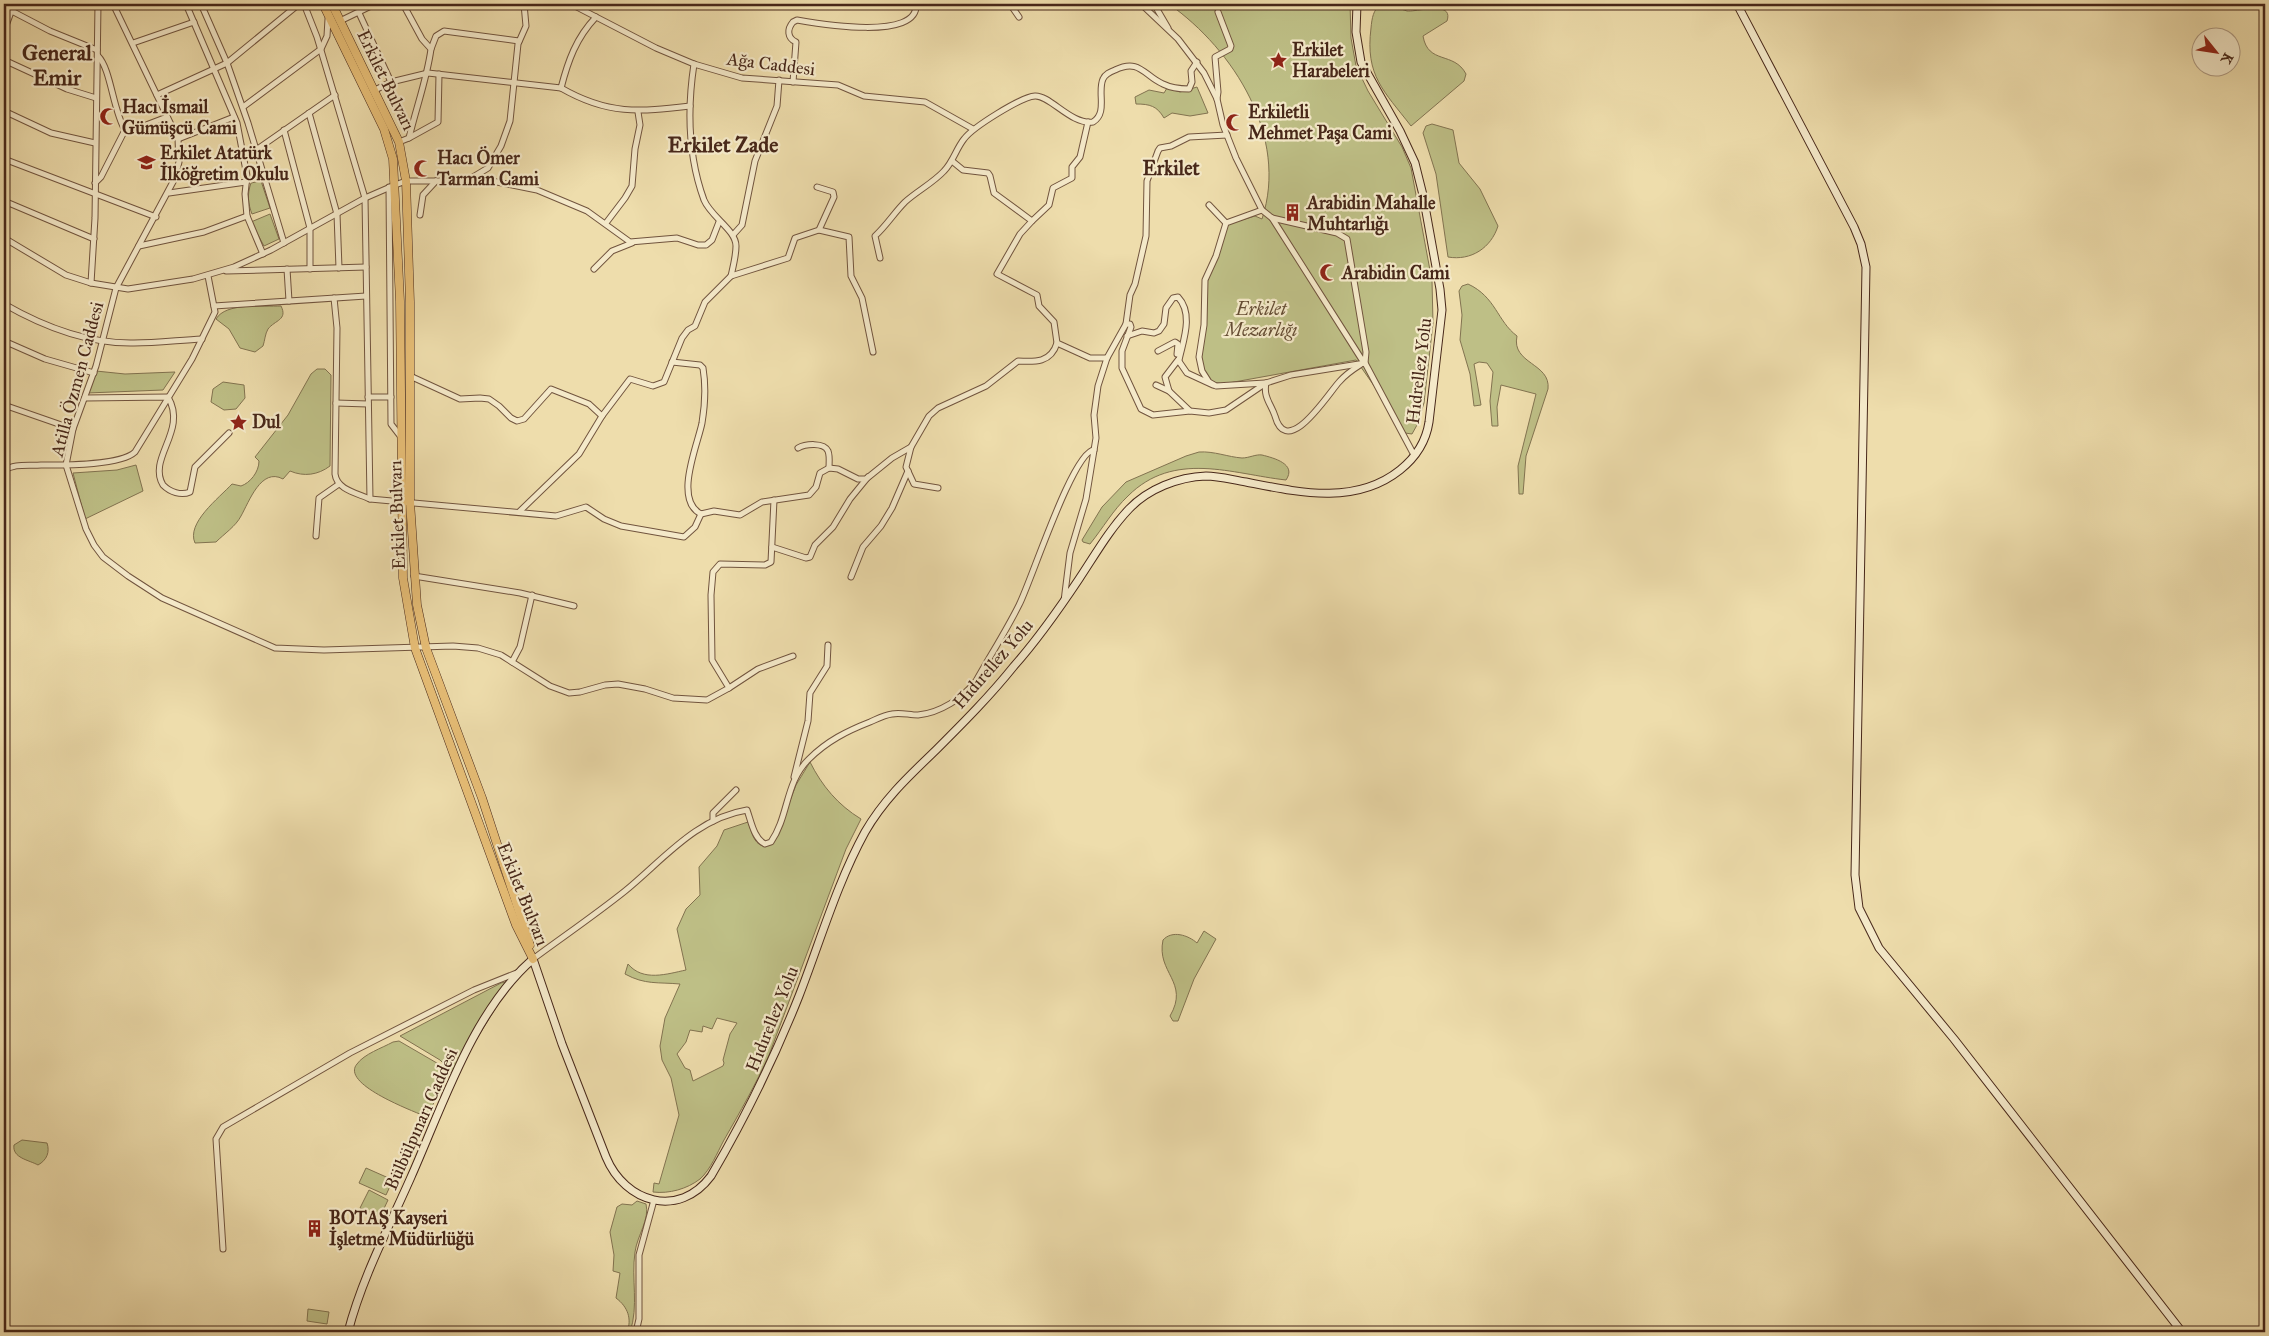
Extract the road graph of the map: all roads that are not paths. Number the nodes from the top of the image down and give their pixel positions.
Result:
1 (14, 4) edge
2 (98, 4) edge
3 (113, 4) edge
4 (186, 4) edge
5 (201, 4) edge
6 (299, 4) edge
7 (304, 4) edge
8 (332, 4) edge
9 (375, 4) edge
10 (403, 4) edge
11 (524, 4) edge
12 (571, 4) edge
13 (916, 4) edge
14 (1010, 4) edge
15 (1141, 4) edge
16 (1154, 4) edge
17 (1357, 4) edge
18 (1737, 4) edge
19 (4, 7) edge
20 (325, 8) edge
21 (11, 12) junction
22 (1218, 12) dead end
23 (358, 13) junction
24 (596, 17) junction
25 (1019, 17) dead end
26 (340, 21) junction
27 (194, 22) junction
28 (4, 31) edge
29 (1171, 32) junction
30 (519, 41) junction
31 (132, 43) junction
32 (321, 49) junction
33 (431, 49) junction
34 (98, 50) junction
35 (97, 56) junction
36 (4, 60) edge
37 (1197, 62) junction
38 (227, 63) junction
39 (694, 64) junction
40 (214, 68) junction
41 (428, 73) junction
42 (439, 74) junction
43 (779, 80) junction
44 (391, 82) junction
45 (515, 82) junction
46 (793, 82) junction
47 (561, 88) junction
48 (375, 90) junction
49 (157, 95) junction
50 (335, 95) junction
51 (96, 98) junction
52 (1217, 99) junction
53 (690, 106) junction
54 (242, 107) junction
55 (4, 111) edge
56 (638, 112) junction
57 (310, 113) junction
58 (167, 116) junction
59 (234, 117) junction
60 (1088, 122) junction
61 (973, 129) junction
62 (125, 130) junction
63 (284, 130) junction
64 (1227, 135) junction
65 (409, 138) junction
66 (178, 139) junction
67 (399, 142) junction
68 (96, 143) junction
69 (255, 147) junction
70 (242, 148) junction
71 (4, 160) edge
72 (952, 161) junction
73 (406, 181) junction
74 (436, 181) junction
75 (467, 181) junction
76 (246, 182) junction
77 (95, 183) junction
78 (392, 186) junction
79 (817, 187) dead end
80 (168, 193) junction
81 (95, 194) junction
82 (365, 198) junction
83 (4, 201) edge
84 (1210, 205) dead end
85 (1262, 210) junction
86 (337, 214) junction
87 (420, 215) dead end
88 (247, 216) junction
89 (156, 217) junction
90 (1272, 218) junction
91 (1032, 221) junction
92 (719, 222) junction
93 (606, 223) junction
94 (1226, 223) junction
95 (310, 228) junction
96 (819, 230) junction
97 (733, 235) junction
98 (4, 238) edge
99 (94, 239) junction
100 (632, 242) junction
101 (284, 243) junction
102 (139, 246) junction
103 (263, 254) junction
104 (880, 258) dead end
105 (366, 267) junction
106 (339, 268) junction
107 (310, 269) junction
108 (594, 269) dead end
109 (287, 270) junction
110 (221, 272) junction
111 (208, 276) junction
112 (731, 276) junction
113 (91, 283) junction
114 (116, 288) junction
115 (366, 296) junction
116 (334, 298) junction
117 (289, 301) junction
118 (4, 304) edge
119 (214, 306) junction
120 (1126, 324) junction
121 (1127, 336) junction
122 (202, 338) junction
123 (4, 341) edge
124 (102, 341) junction
125 (1057, 343) junction
126 (1158, 351) dead end
127 (873, 352) dead end
128 (1107, 358) junction
129 (1178, 360) junction
130 (672, 362) junction
131 (1365, 363) junction
132 (94, 373) junction
133 (410, 376) junction
134 (1266, 383) junction
135 (1156, 385) dead end
136 (1214, 385) junction
137 (1169, 391) junction
138 (168, 397) junction
139 (368, 397) junction
140 (391, 397) junction
141 (85, 398) junction
142 (336, 403) junction
143 (368, 404) junction
144 (4, 405) edge
145 (1190, 412) junction
146 (602, 416) junction
147 (73, 429) junction
148 (229, 433) dead end
149 (401, 437) junction
150 (798, 448) dead end
151 (911, 448) junction
152 (1094, 450) junction
153 (1414, 456) junction
154 (4, 465) edge
155 (66, 465) junction
156 (10, 467) junction
157 (829, 468) junction
158 (4, 471) edge
159 (908, 471) junction
160 (868, 477) junction
161 (339, 484) junction
162 (938, 488) dead end
163 (370, 499) junction
164 (774, 500) junction
165 (401, 502) junction
166 (410, 502) junction
167 (520, 512) junction
168 (701, 514) junction
169 (316, 536) dead end
170 (772, 547) junction
171 (414, 576) junction
172 (851, 577) dead end
173 (532, 595) junction
174 (1064, 602) junction
175 (574, 606) dead end
176 (828, 645) dead end
177 (416, 648) junction
178 (426, 648) junction
179 (793, 656) dead end
180 (512, 662) junction
181 (728, 688) junction
182 (792, 783) junction
183 (736, 790) dead end
184 (713, 821) junction
185 (533, 959) junction
186 (519, 972) junction
187 (654, 1200) junction
188 (223, 1249) dead end
189 (348, 1332) edge
190 (636, 1332) edge
191 (2182, 1332) edge

1 - 21 street
2 - 34 street
3 - 31 street, Atilla Özmen Caddesi
4 - 27 street
5 - 38 street
6 - 38 street
7 - 32 street
8 - 26 main road, Erkilet Bulvarı
9 - 23 street
10 - 33 street
11 - 30 street
12 - 24 street, Ağa Caddesi
13 - 46 street
14 - 25 street
15 - 29 street
16 - 29 street
17 - 153 street, Hıdrellez Yolu
18 - 191 street
19 - 21 street
20 - 32 street
20 - 78 main road, Erkilet Bulvarı
21 - 28 street
21 - 34 street
22 - 52 street
23 - 26 street
23 - 44 street
24 - 39 street, Ağa Caddesi
24 - 47 street
26 - 48 main road, Erkilet Bulvarı
27 - 31 street
27 - 40 street
29 - 37 street
30 - 33 street
30 - 45 street
31 - 49 street, Atilla Özmen Caddesi
32 - 50 street
32 - 54 street
33 - 41 street
34 - 35 street
35 - 51 street
35 - 62 street
36 - 51 street
37 - 52 street
37 - 60 street
38 - 40 street
38 - 54 street
39 - 43 street, Ağa Caddesi
39 - 53 street
40 - 49 street
40 - 59 street
41 - 42 street
41 - 44 street
41 - 65 street
42 - 45 street
42 - 65 street
43 - 46 street, Ağa Caddesi
43 - 97 street
44 - 48 street
45 - 47 street
45 - 75 street
46 - 61 street, Ağa Caddesi
47 - 56 street
48 - 67 main road, Erkilet Bulvarı
49 - 58 street, Atilla Özmen Caddesi
50 - 57 street
50 - 82 street
51 - 68 street
52 - 64 street
53 - 56 street
53 - 92 street
54 - 69 street
55 - 68 street
56 - 93 street
57 - 63 street
57 - 86 street
58 - 62 street
58 - 66 street, Atilla Özmen Caddesi
59 - 66 street
59 - 70 street
60 - 61 street
60 - 91 street
61 - 72 street
62 - 77 street
63 - 69 street
63 - 95 street
64 - 85 street
64 - 120 street
65 - 67 street
66 - 80 street, Atilla Özmen Caddesi
67 - 73 main road, Erkilet Bulvarı
68 - 77 street
69 - 70 street
69 - 101 street
70 - 76 street
71 - 81 street
72 - 91 street
72 - 104 street
73 - 74 street
73 - 78 street
73 - 133 main road, Erkilet Bulvarı
74 - 75 street
74 - 87 street
75 - 93 street
76 - 80 street
76 - 88 street
77 - 81 street
78 - 82 street
78 - 140 street
78 - 149 main road, Erkilet Bulvarı
79 - 96 street
80 - 89 street, Atilla Özmen Caddesi
81 - 89 street
81 - 99 street
82 - 86 street
82 - 105 street
83 - 99 street
84 - 94 street
85 - 90 street
85 - 94 street
86 - 95 street
86 - 106 street
88 - 102 street
88 - 103 street
89 - 102 street, Atilla Özmen Caddesi
90 - 131 street
90 - 131 street
91 - 125 street
92 - 97 street
92 - 100 street
93 - 100 street
94 - 136 street
95 - 101 street
95 - 107 street
96 - 112 street
96 - 127 street
97 - 112 street
98 - 113 street
99 - 113 street
100 - 108 street
101 - 103 street
102 - 114 street, Atilla Özmen Caddesi
103 - 110 street
105 - 106 street
105 - 115 street
106 - 107 street
107 - 109 street
109 - 110 street
109 - 117 street
110 - 111 street
111 - 114 street
111 - 119 street
112 - 130 street
113 - 114 street
114 - 124 street, Atilla Özmen Caddesi
115 - 116 street
115 - 139 street
116 - 117 street
116 - 142 street
117 - 119 street
118 - 124 street
119 - 122 street
120 - 121 street
120 - 128 street
121 - 129 street
121 - 145 street
122 - 124 street
122 - 138 street
123 - 132 street
124 - 132 street, Atilla Özmen Caddesi
125 - 128 street
125 - 151 street
126 - 129 street
128 - 152 street
129 - 136 street
129 - 137 street
130 - 146 street
130 - 168 street
131 - 134 street
131 - 134 street
131 - 153 street
132 - 141 street, Atilla Özmen Caddesi
133 - 146 street
133 - 166 main road, Erkilet Bulvarı
134 - 136 street
134 - 145 street
135 - 137 street
137 - 145 street
138 - 141 street
138 - 148 street
138 - 155 street
139 - 140 street
139 - 143 street
140 - 149 street
141 - 147 street, Atilla Özmen Caddesi
142 - 143 street
142 - 161 street
143 - 163 street
144 - 147 street
146 - 167 street
147 - 155 street, Atilla Özmen Caddesi
149 - 165 main road, Erkilet Bulvarı
150 - 157 street
151 - 159 street
151 - 160 street
152 - 174 street
152 - 182 street
153 - 174 street, Hıdrellez Yolu
154 - 156 street
155 - 156 street
155 - 177 street, Atilla Özmen Caddesi
156 - 158 street
157 - 160 street
157 - 164 street
159 - 162 street
159 - 172 street
160 - 170 street
161 - 163 street
161 - 169 street
163 - 165 street
164 - 168 street
164 - 170 street
165 - 166 street
165 - 177 main road, Erkilet Bulvarı
166 - 167 street
166 - 171 main road, Erkilet Bulvarı
167 - 168 street
170 - 181 street
171 - 173 street
171 - 178 main road, Erkilet Bulvarı
173 - 175 street
173 - 180 street
174 - 187 street, Hıdırellez Yolu
176 - 182 street
177 - 178 street, Atilla Özmen Caddesi
177 - 185 main road, Erkilet Bulvarı
178 - 180 street, Atilla Özmen Caddesi
178 - 185 main road, Erkilet Bulvarı
179 - 181 street, Atilla Özmen Caddesi
180 - 181 street, Atilla Özmen Caddesi
182 - 184 street
183 - 184 street
184 - 185 street
185 - 186 street, Bülbülpınarı Caddesi
185 - 187 street, Hıdırellez Yolu
186 - 188 street
186 - 189 street, Bülbülpınarı Caddesi
187 - 190 street

